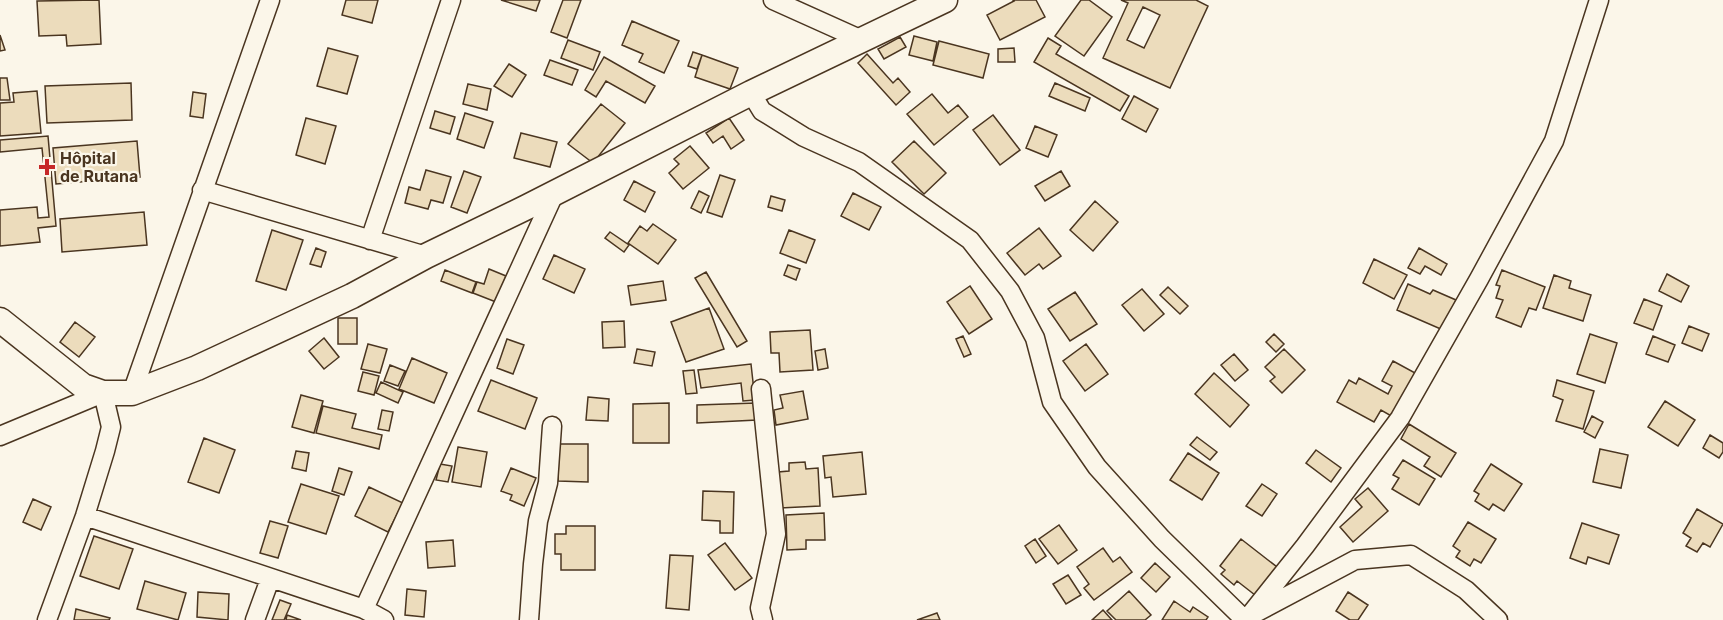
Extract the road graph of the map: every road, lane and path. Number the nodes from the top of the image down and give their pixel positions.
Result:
1 (270, 0) edge
2 (451, 0) edge
3 (773, 0) edge
4 (945, 0) edge
5 (1599, 0) edge
6 (861, 40) junction
7 (751, 93) junction
8 (202, 190) junction
9 (555, 192) junction
10 (370, 240) junction
11 (426, 256) junction
12 (0, 320) edge
13 (761, 389) dead end
14 (103, 393) junction
15 (132, 393) junction
16 (552, 426) dead end
17 (0, 436) edge
18 (85, 516) junction
19 (270, 579) junction
20 (364, 609) junction
21 (1247, 618) edge
22 (46, 620) edge
23 (255, 620) edge
24 (384, 620) edge
25 (529, 620) edge
26 (763, 620) edge
27 (1498, 620) edge

1 - 8 street
2 - 10 street
3 - 6 street
4 - 6 main road
5 - 21 street
6 - 7 main road
7 - 9 main road
7 - 21 street
8 - 10 street
8 - 15 street
9 - 11 main road
9 - 20 street
10 - 11 street
11 - 15 main road
12 - 14 main road
13 - 26 street
14 - 15 main road
14 - 17 street
14 - 18 street
16 - 25 street
18 - 19 street
18 - 22 street
19 - 20 street
19 - 23 street
20 - 24 street
21 - 27 street

